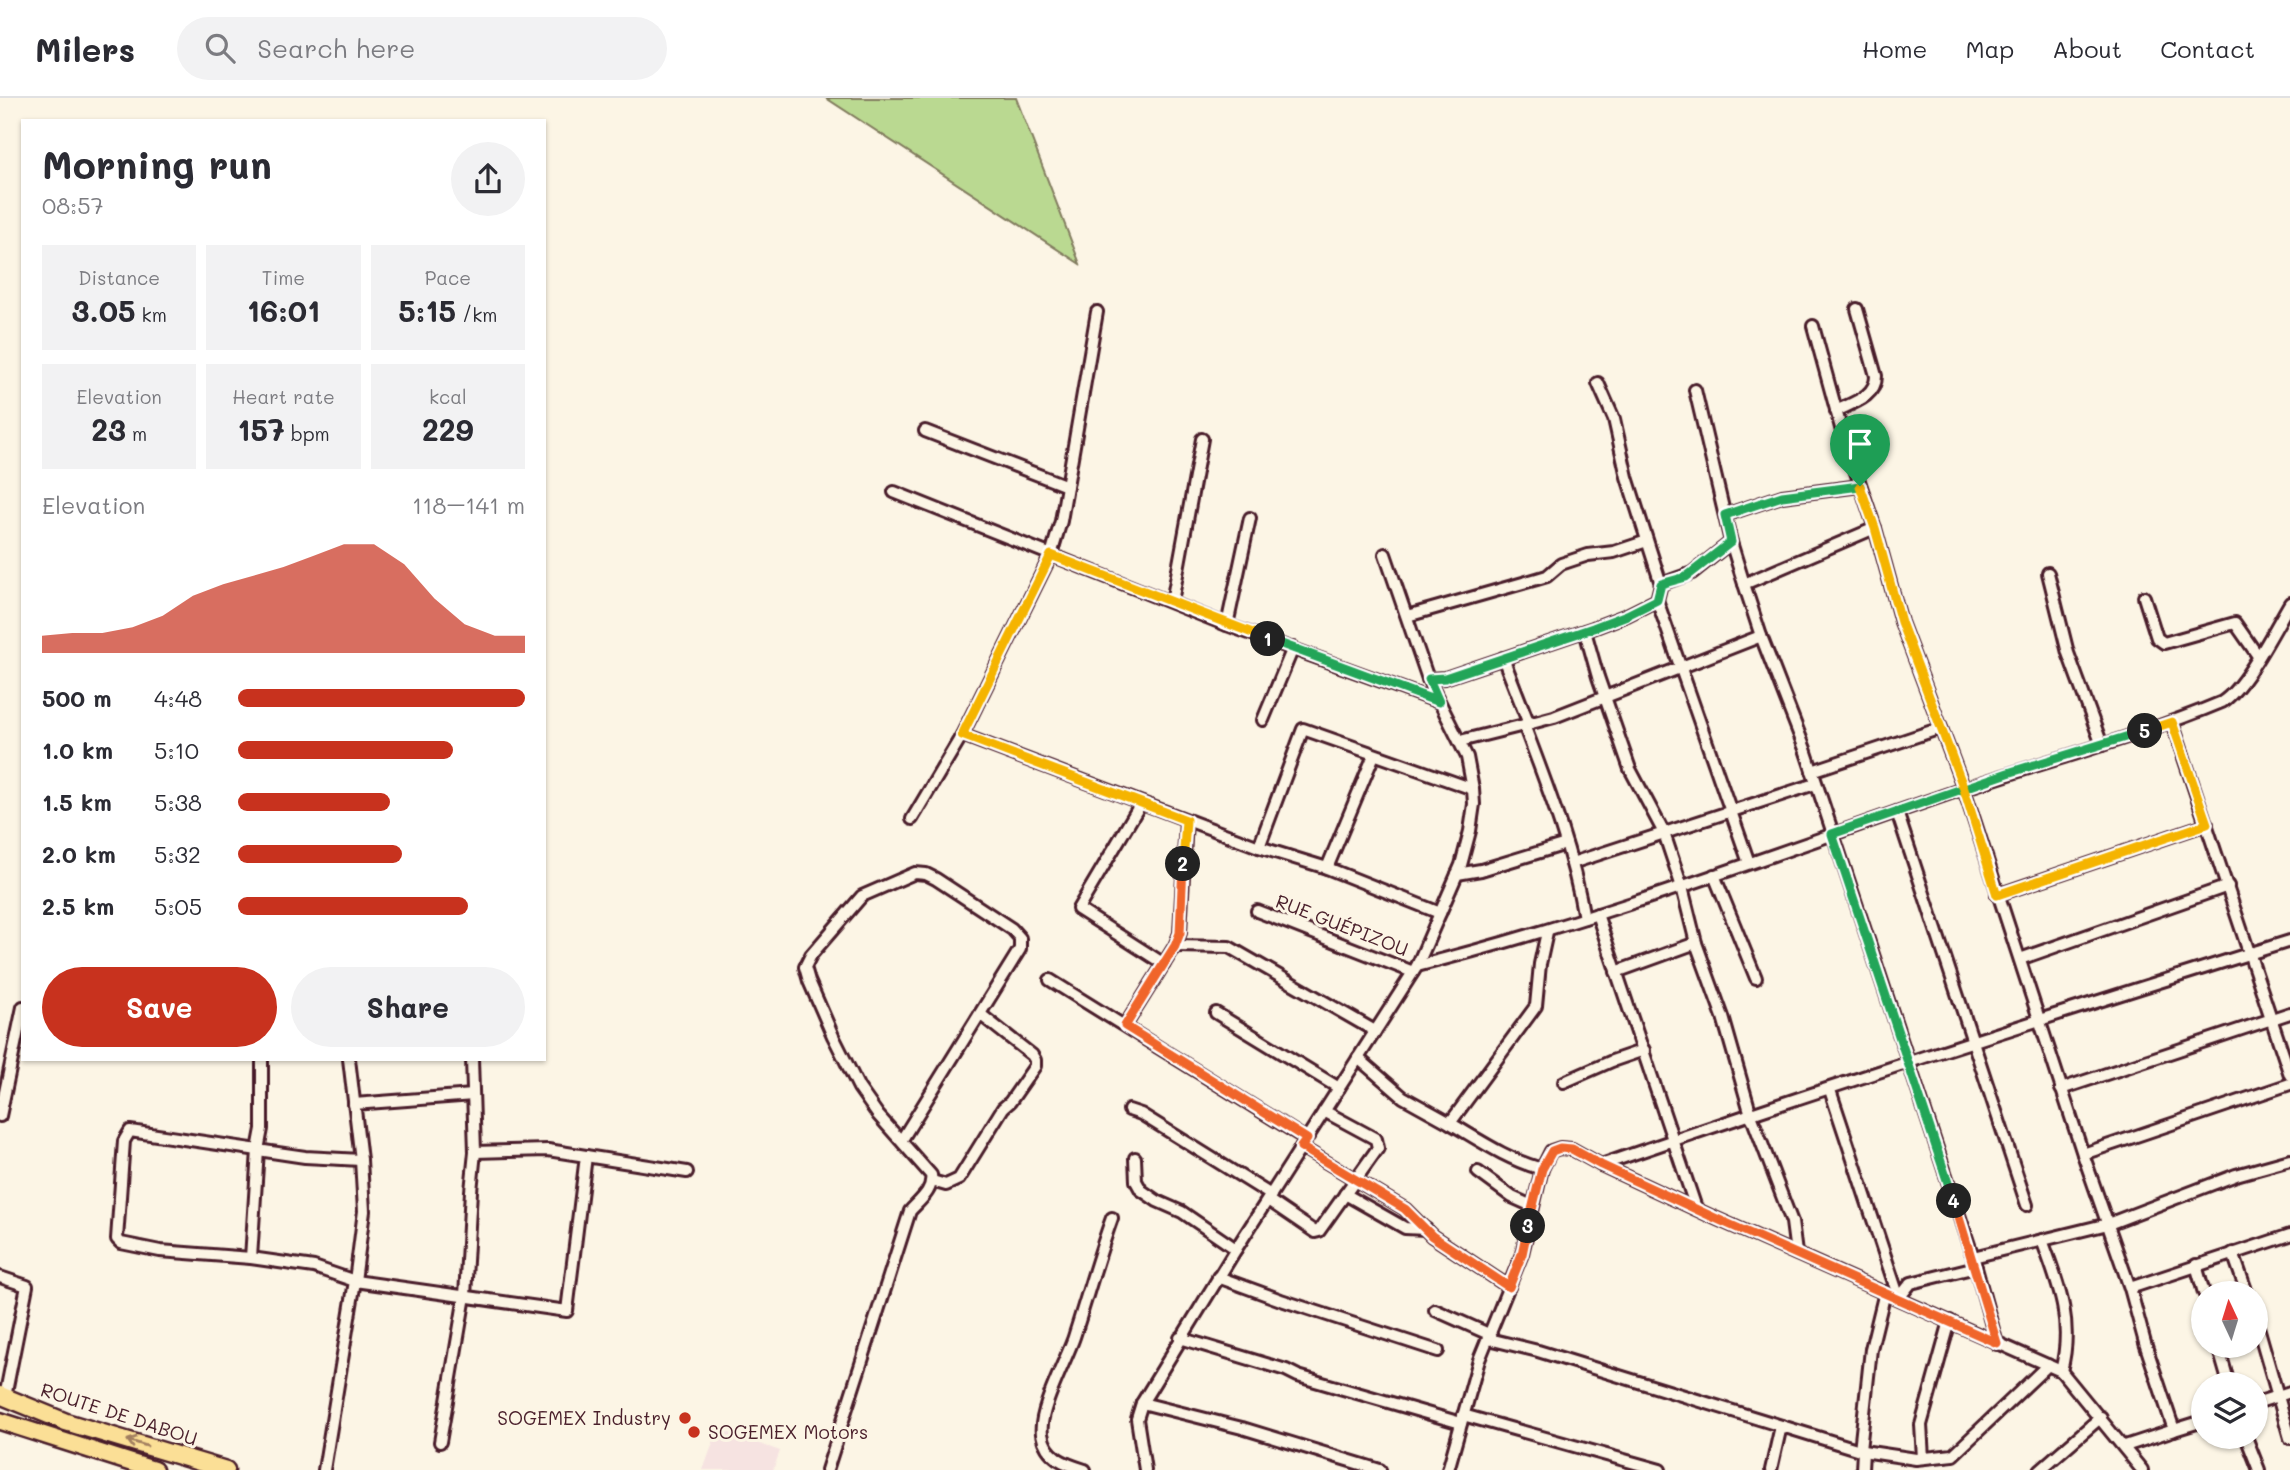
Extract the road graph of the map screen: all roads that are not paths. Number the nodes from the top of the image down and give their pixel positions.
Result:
1 (1857, 309) dead end
2 (1097, 312) dead end
3 (1813, 326) dead end
4 (1598, 383) dead end
5 (1695, 390) dead end
6 (1836, 411) junction
7 (925, 431) dead end
8 (1202, 439) dead end
9 (1067, 486) junction
10 (1860, 486) junction
11 (894, 492) dead end
12 (1725, 515) junction
13 (1250, 518) dead end
14 (1875, 528) junction
15 (1647, 541) junction
16 (1731, 542) junction
17 (1385, 554) dead end
18 (1051, 555) junction
19 (2048, 573) dead end
20 (1661, 584) junction
21 (1744, 584) junction
22 (2144, 597) dead end
23 (1657, 600) junction
24 (1172, 602) junction
25 (2290, 603) edge
26 (1407, 616) junction
27 (1227, 625) junction
28 (1585, 631) junction
29 (1761, 636) junction
30 (1293, 648) junction
31 (2258, 656) junction
32 (1503, 658) junction
33 (1682, 667) junction
34 (1429, 679) junction
35 (1605, 697) junction
36 (1439, 702) junction
37 (1263, 720) dead end
38 (2172, 722) junction
39 (1526, 724) junction
40 (1941, 728) junction
41 (962, 735) junction
42 (1460, 741) junction
43 (2102, 745) junction
44 (1374, 755) junction
45 (1812, 771) junction
46 (1815, 784) junction
47 (1473, 789) junction
48 (1964, 789) junction
49 (1141, 803) junction
50 (1732, 812) junction
51 (1897, 812) junction
52 (912, 819) dead end
53 (1186, 820) junction
54 (2207, 824) junction
55 (1664, 833) junction
56 (1832, 834) junction
57 (1566, 844) junction
58 (1259, 847) junction
59 (1572, 863) junction
60 (1749, 863) junction
61 (1327, 868) junction
62 (1457, 874) junction
63 (1714, 875) junction
64 (2228, 886) junction
65 (1682, 887) junction
66 (1997, 895) junction
67 (1257, 911) dead end
68 (1440, 913) junction
69 (1597, 914) junction
70 (1584, 918) junction
71 (1547, 932) junction
72 (2290, 941) edge
73 (1696, 943) junction
74 (1175, 946) junction
75 (2250, 953) junction
76 (2020, 959) junction
77 (1164, 964) junction
78 (1415, 969) junction
79 (1616, 972) junction
80 (1756, 978) dead end
81 (1050, 980) dead end
82 (1216, 1013) dead end
83 (2290, 1013) edge
84 (980, 1014) junction
85 (21, 1016) edge
86 (2270, 1020) junction
87 (2040, 1022) junction
88 (1125, 1026) junction
89 (1375, 1031) junction
90 (1973, 1041) junction
91 (1644, 1051) junction
92 (1358, 1058) junction
93 (262, 1061) edge
94 (349, 1061) edge
95 (472, 1061) edge
96 (1907, 1061) junction
97 (2290, 1075) edge
98 (1564, 1082) dead end
99 (2290, 1084) edge
100 (1339, 1088) junction
101 (2061, 1089) junction
102 (1830, 1090) junction
103 (473, 1094) junction
104 (354, 1104) junction
105 (1129, 1110) dead end
106 (1324, 1111) junction
107 (0, 1115) edge
108 (1751, 1115) junction
109 (1450, 1123) junction
110 (1674, 1140) junction
111 (901, 1141) junction
112 (1304, 1143) junction
113 (258, 1150) junction
114 (475, 1152) junction
115 (2083, 1154) junction
116 (586, 1156) junction
117 (1135, 1158) dead end
118 (361, 1160) junction
119 (2290, 1160) edge
120 (1601, 1165) junction
121 (1542, 1169) junction
122 (687, 1172) dead end
123 (1478, 1172) dead end
124 (1356, 1180) junction
125 (933, 1181) junction
126 (1345, 1195) junction
127 (1269, 1198) junction
128 (2027, 1205) dead end
129 (1532, 1206) junction
130 (1696, 1208) junction
131 (1112, 1218) dead end
132 (2108, 1224) junction
133 (1426, 1229) junction
134 (2290, 1235) edge
135 (2042, 1240) junction
136 (1236, 1249) junction
137 (2233, 1252) junction
138 (1796, 1253) junction
139 (251, 1258) junction
140 (1974, 1262) junction
141 (2196, 1265) junction
142 (0, 1277) edge
143 (1218, 1277) junction
144 (355, 1281) junction
145 (2201, 1281) edge
146 (2243, 1281) edge
147 (1509, 1287) junction
148 (2130, 1287) junction
149 (1885, 1292) junction
150 (465, 1296) junction
151 (1899, 1298) junction
152 (1435, 1310) dead end
153 (1950, 1321) junction
154 (1490, 1337) junction
155 (1180, 1338) junction
156 (1997, 1343) junction
157 (1438, 1351) dead end
158 (2267, 1358) edge
159 (2048, 1365) junction
160 (2062, 1371) junction
161 (2290, 1392) edge
162 (2, 1396) edge
163 (2278, 1396) junction
164 (2268, 1400) edge
165 (1142, 1403) junction
166 (2101, 1417) junction
167 (1462, 1419) junction
168 (0, 1421) edge
169 (2191, 1425) edge
170 (1781, 1426) junction
171 (2174, 1430) junction
172 (2290, 1438) edge
173 (440, 1442) dead end
174 (2125, 1446) junction
175 (2251, 1449) edge
176 (1862, 1450) junction
177 (1923, 1458) junction
178 (1067, 1467) edge
179 (2045, 1468) edge
180 (154, 1470) edge
181 (226, 1470) edge
182 (324, 1470) edge
183 (827, 1470) edge
184 (1085, 1470) edge
185 (1145, 1470) edge
186 (1380, 1470) edge
187 (1448, 1470) edge
188 (1660, 1470) edge
189 (1772, 1470) edge
190 (1862, 1470) edge
191 (2142, 1470) edge
192 (2259, 1470) edge

1 - 6 street
2 - 9 street
3 - 6 street
4 - 15 street
5 - 12 street
6 - 10 street
7 - 9 street
8 - 24 street
9 - 18 street
10 - 12 street
10 - 14 street
11 - 18 street
12 - 16 street
13 - 27 street
14 - 21 street
14 - 40 street
15 - 20 street
15 - 26 street
16 - 20 street
16 - 21 street
17 - 26 street
18 - 24 street
18 - 41 street
19 - 43 street
20 - 23 street
21 - 29 street
22 - 31 street
23 - 28 street
23 - 33 street
24 - 27 street
25 - 31 street
26 - 34 street
27 - 30 street
28 - 32 street
28 - 35 street
29 - 33 street
29 - 45 street
30 - 36 street
30 - 37 street
31 - 38 street
32 - 34 street
32 - 39 street
33 - 35 street
33 - 50 street
34 - 36 street
35 - 39 street
35 - 55 street
36 - 42 street
38 - 43 street
38 - 54 street
39 - 42 street
39 - 57 street
40 - 45 street
40 - 48 street
41 - 49 street
41 - 52 street
42 - 47 street
43 - 48 street
44 - 47 street
44 - 58 street
44 - 61 street
45 - 46 street
46 - 50 street
46 - 56 street
47 - 62 street
48 - 51 street
48 - 66 street
49 - 53 street
49 - 77 street
50 - 55 street
50 - 60 street
51 - 56 street
51 - 90 street
53 - 58 street
53 - 74 street
54 - 64 street
54 - 66 street
55 - 59 street
55 - 65 street
56 - 60 street
56 - 96 street
57 - 59 street
57 - 62 street
58 - 61 street
59 - 70 street
60 - 63 street
61 - 68 street
62 - 68 street
63 - 65 street
63 - 80 street
64 - 75 street
64 - 76 street
65 - 69 street
65 - 73 street
66 - 76 street
67 - 78 street, RUE GUÉPIZOU
68 - 78 street
69 - 70 street
69 - 79 street
70 - 71 street
71 - 78 street
71 - 109 street
72 - 75 street
73 - 79 street
73 - 108 street
74 - 77 street
74 - 89 street
75 - 86 street
75 - 87 street
76 - 87 street
77 - 88 street
78 - 89 street
79 - 91 street
81 - 88 street
82 - 100 street
83 - 86 street
84 - 111 street
84 - 111 street
84 - 125 street
85 - 107 street
86 - 97 street
86 - 101 street
87 - 90 street
87 - 101 street
88 - 112 street
89 - 92 street
90 - 96 street
90 - 128 street
91 - 98 street
91 - 110 street
92 - 100 street
92 - 109 street
93 - 113 street
94 - 104 street
95 - 103 street
96 - 102 street
96 - 140 street
99 - 115 street
100 - 106 street
101 - 115 street
102 - 108 street
102 - 151 street
103 - 104 street
103 - 114 street
104 - 118 street
105 - 127 street
106 - 112 street
106 - 124 street
108 - 110 street
108 - 138 street
109 - 121 street
110 - 120 street
110 - 130 street
111 - 125 street
112 - 124 street
112 - 127 street
113 - 118 street
113 - 139 street
113 - 139 street
114 - 116 street
114 - 150 street
115 - 132 street
116 - 122 street
116 - 150 street
117 - 136 street
118 - 144 street
119 - 132 street
120 - 121 street
120 - 130 street
121 - 129 street
123 - 129 street
124 - 126 street
124 - 133 street
125 - 183 street
126 - 127 street
126 - 133 street
127 - 136 street
129 - 147 street
130 - 138 street
131 - 178 street
132 - 135 street
132 - 148 street
133 - 147 street
134 - 137 street
135 - 140 street
135 - 160 street
136 - 143 street
137 - 141 street
137 - 146 street
138 - 149 street
139 - 144 street
140 - 151 street
140 - 156 street
141 - 145 street
141 - 148 street
142 - 162 street
143 - 155 street
143 - 157 street
144 - 150 street
144 - 182 street
147 - 154 street
148 - 171 street
149 - 151 street
149 - 176 street
150 - 173 street
151 - 153 street
152 - 154 street
153 - 156 street
153 - 177 street
154 - 167 street
154 - 170 street
155 - 165 street
155 - 167 street
156 - 159 street
158 - 163 street
159 - 160 street
159 - 177 street
160 - 166 street
161 - 163 street
181 -> 162 main road, ROUTE DE DABOU
163 - 164 street
163 - 172 street
165 - 185 street
165 - 186 street
166 - 174 street
166 - 179 street
167 - 187 street
167 - 188 street
168 - 180 main road
169 - 171 street
170 - 176 street
170 - 189 street
171 - 174 street
174 - 191 street
175 - 192 street
176 - 177 street
176 - 190 street
178 - 184 street

